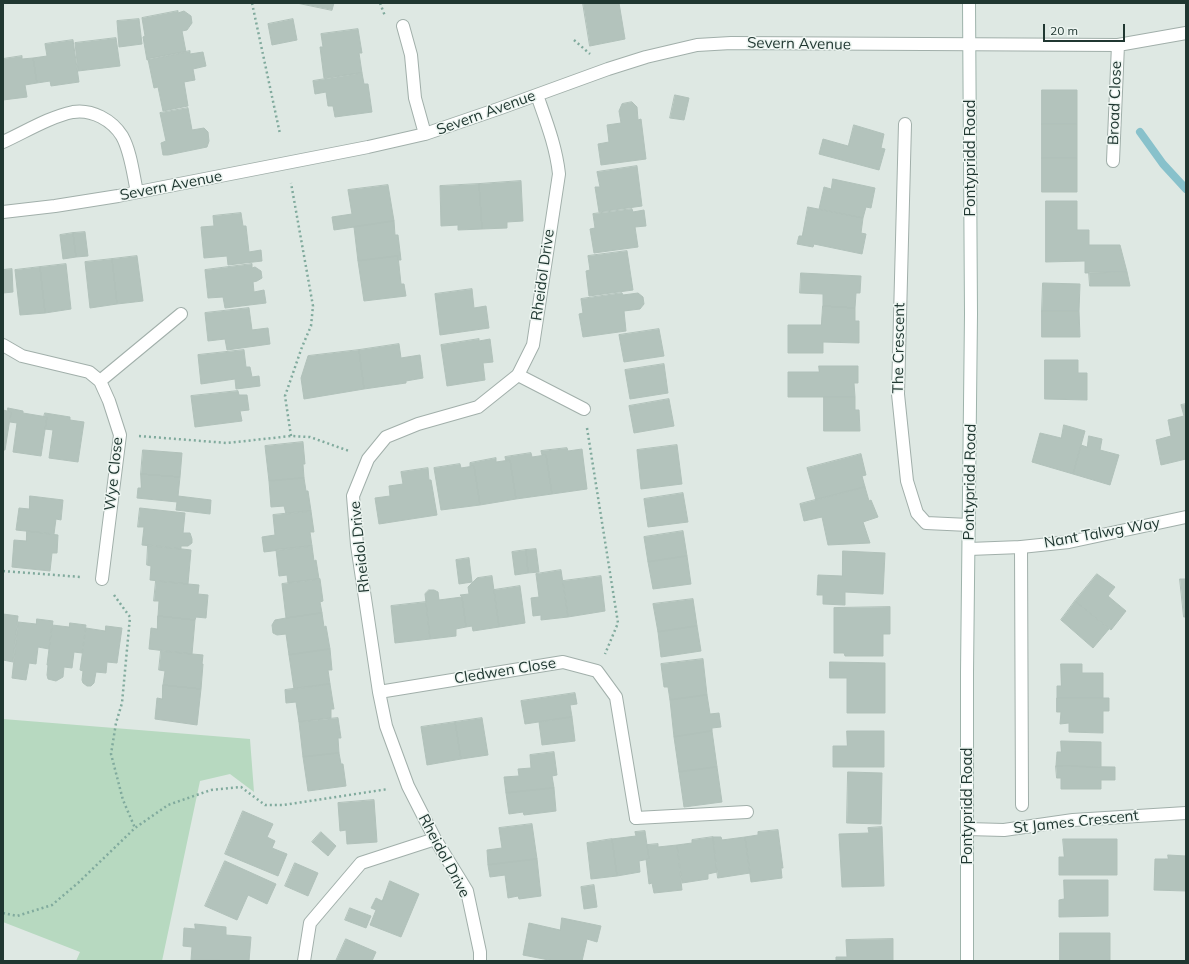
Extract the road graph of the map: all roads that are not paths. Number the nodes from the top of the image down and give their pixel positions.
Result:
1 (969, 3) edge
2 (402, 26) dead end
3 (1186, 33) edge
4 (969, 44) junction
5 (1118, 45) junction
6 (537, 95) junction
7 (905, 124) dead end
8 (425, 134) junction
9 (3, 142) edge
10 (1113, 161) dead end
11 (137, 192) junction
12 (3, 212) edge
13 (181, 314) dead end
14 (3, 345) edge
15 (518, 375) junction
16 (100, 381) junction
17 (584, 409) road end
18 (1186, 517) edge
19 (969, 525) junction
20 (1021, 547) junction
21 (969, 549) junction
22 (102, 579) road end
23 (379, 692) junction
24 (1022, 805) dead end
25 (747, 812) dead end
26 (1186, 813) edge
27 (967, 829) junction
28 (435, 839) junction
29 (304, 961) edge
30 (480, 961) edge
31 (967, 961) edge

1 - 4 street, Pontypridd Road
2 - 8 street
3 - 5 street, Severn Avenue
4 - 5 street, Severn Avenue
4 - 6 street, Severn Avenue
4 - 19 street, Pontypridd Road
5 - 10 street, Broad Close
6 - 8 street, Severn Avenue
6 - 15 street, Rheidol Drive
7 - 19 street, The Crescent
8 - 11 street, Severn Avenue
9 - 11 street
11 - 12 street, Severn Avenue
13 - 16 street
14 - 16 street
15 - 17 street
15 - 23 street, Rheidol Drive
16 - 22 street, Wye Close
18 - 20 street, Nant Talwg Way
19 - 21 street, Pontypridd Road
20 - 21 street, Nant Talwg Way
20 - 24 street
21 - 27 street, Pontypridd Road
23 - 25 street, Cledwen Close
23 - 28 street, Rheidol Drive
26 - 27 street, St James Crescent
27 - 31 street, Pontypridd Road
28 - 29 street
28 - 30 street, Rheidol Drive

